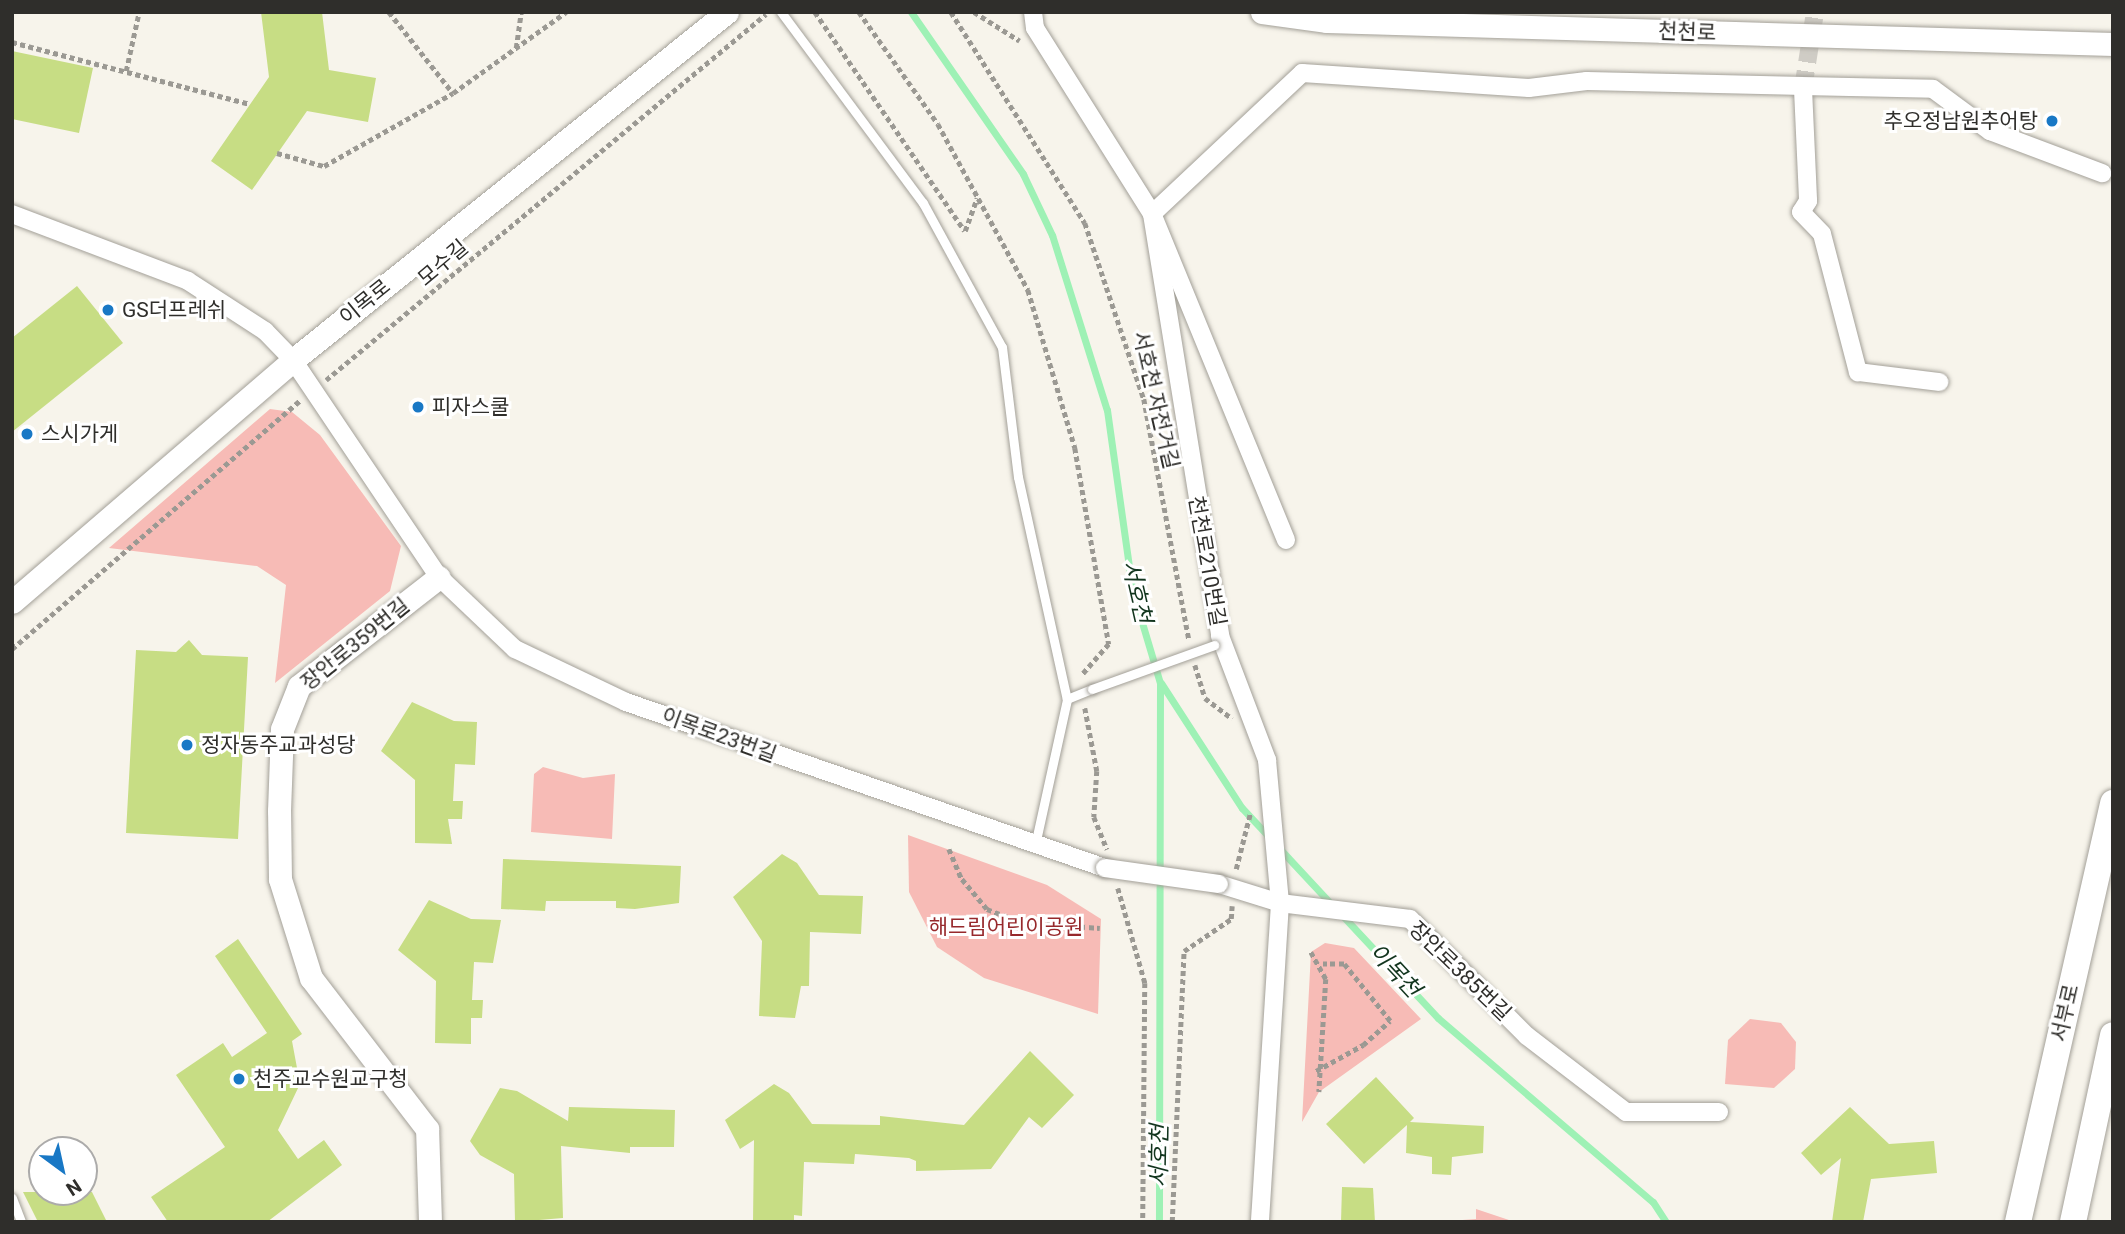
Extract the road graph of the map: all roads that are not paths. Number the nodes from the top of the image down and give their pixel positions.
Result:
1 (727, 12) edge
2 (781, 12) edge
3 (1033, 12) edge
4 (1262, 12) edge
5 (2113, 44) edge
6 (1803, 89) junction
7 (2102, 173) dead end
8 (12, 214) edge
9 (1152, 214) junction
10 (293, 360) junction
11 (1939, 382) dead end
12 (1286, 540) dead end
13 (439, 577) junction
14 (13, 600) edge
15 (1219, 643) junction
16 (1067, 699) junction
17 (2113, 803) edge
18 (1035, 845) junction
19 (1280, 903) junction
20 (2113, 1035) edge
21 (1719, 1112) dead end
22 (12, 1198) edge
23 (21, 1222) edge
24 (430, 1222) edge
25 (1260, 1222) edge
26 (2018, 1222) edge
27 (2073, 1222) edge

1 - 10 street, 이목로
2 - 16 lane
3 - 9 street, 천천로210번길
4 - 5 street, 천천로
6 - 7 street
6 - 9 street
6 - 11 street
8 - 10 street, 이목로23번길
9 - 12 street, 천천로210번길
9 - 15 street, 천천로210번길
10 - 13 street, 이목로23번길
10 - 14 street, 이목로
13 - 18 street, 이목로23번길
13 - 24 street, 장안로359번길
15 - 16 lane, bridge
15 - 19 street, 천천로210번길
16 - 18 lane
17 - 26 main road, 서부로
18 - 19 street, 이목로23번길, bridge
19 - 21 street, 장안로385번길
19 - 25 street
20 - 27 main road
22 - 23 lane

